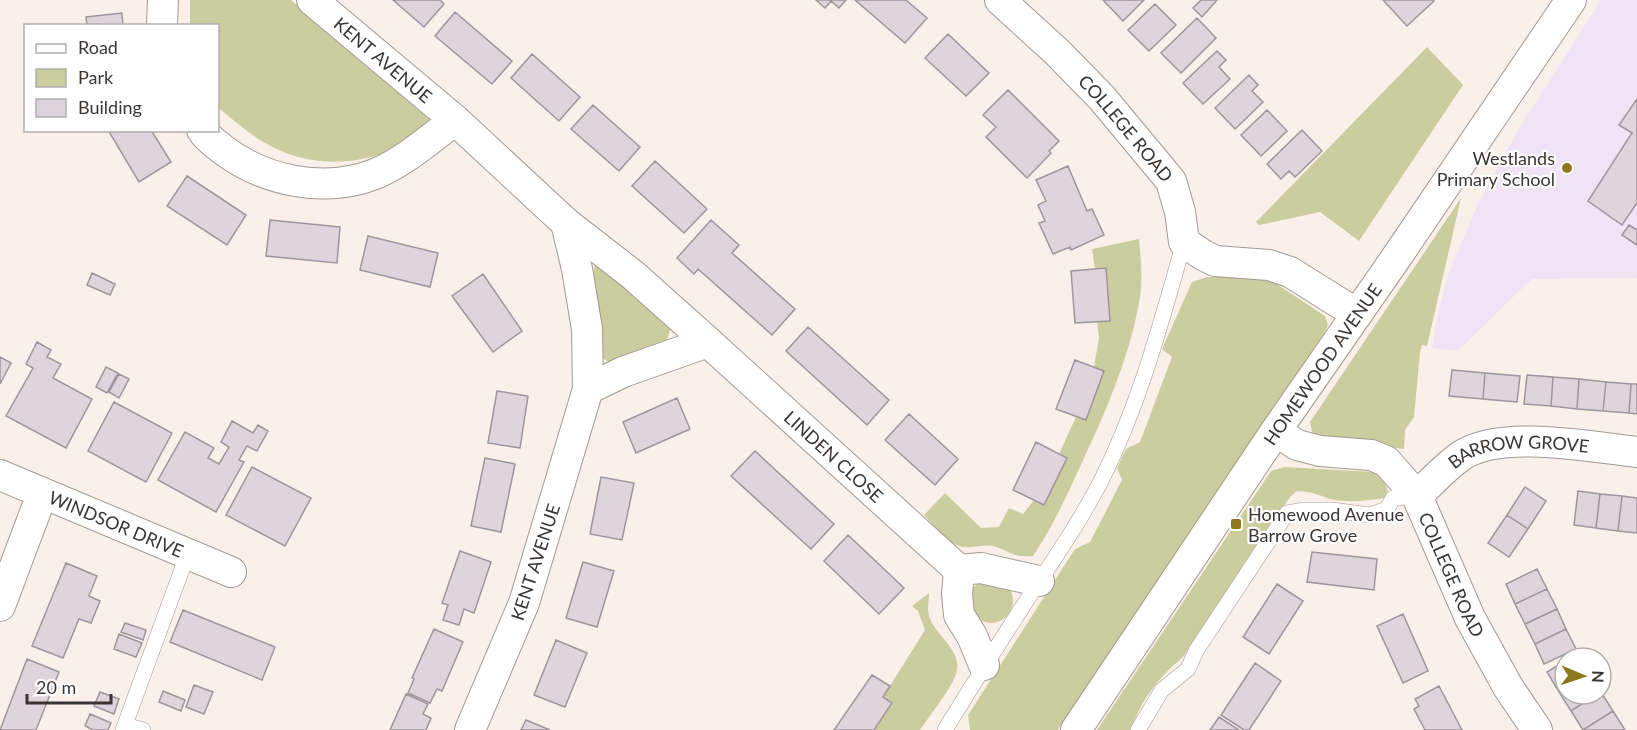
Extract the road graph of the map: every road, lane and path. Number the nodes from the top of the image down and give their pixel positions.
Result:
1 (163, 0) edge
2 (312, 0) edge
3 (1000, 0) edge
4 (1570, 0) edge
5 (162, 24) edge
6 (455, 120) junction
7 (203, 132) edge
8 (566, 223) junction
9 (1184, 242) junction
10 (1357, 314) junction
11 (708, 342) junction
12 (588, 389) junction
13 (1276, 431) junction
14 (1637, 452) edge
15 (0, 475) edge
16 (42, 494) junction
17 (1417, 496) junction
18 (188, 553) junction
19 (959, 570) junction
20 (231, 572) dead end
21 (1040, 581) junction
22 (0, 606) edge
23 (984, 665) junction
24 (124, 727) edge
25 (143, 730) edge
26 (470, 730) edge
27 (945, 730) edge
28 (1076, 730) edge
29 (1138, 730) edge
30 (1537, 730) edge

1 - 5 street
2 - 6 street, KENT AVENUE
3 - 9 street, COLLEGE ROAD
4 - 10 street, HOMEWOOD AVENUE
6 - 7 street
6 - 8 street, KENT AVENUE
8 - 11 street, KENT AVENUE
8 - 12 street, KENT AVENUE
9 - 10 street
9 - 21 lane
10 - 13 street, HOMEWOOD AVENUE
11 - 12 street
11 - 19 street, LINDEN CLOSE
12 - 26 street, KENT AVENUE
13 - 17 street, COLLEGE ROAD
13 - 28 street, HOMEWOOD AVENUE
14 - 17 street, BARROW GROVE
15 - 16 street, WINDSOR DRIVE
16 - 18 street, WINDSOR DRIVE
16 - 22 street
17 - 29 lane
17 - 30 street, COLLEGE ROAD
18 - 20 street, WINDSOR DRIVE
18 - 24 lane
19 - 21 street
19 - 23 street
21 - 23 lane
23 - 27 lane
24 - 25 lane

